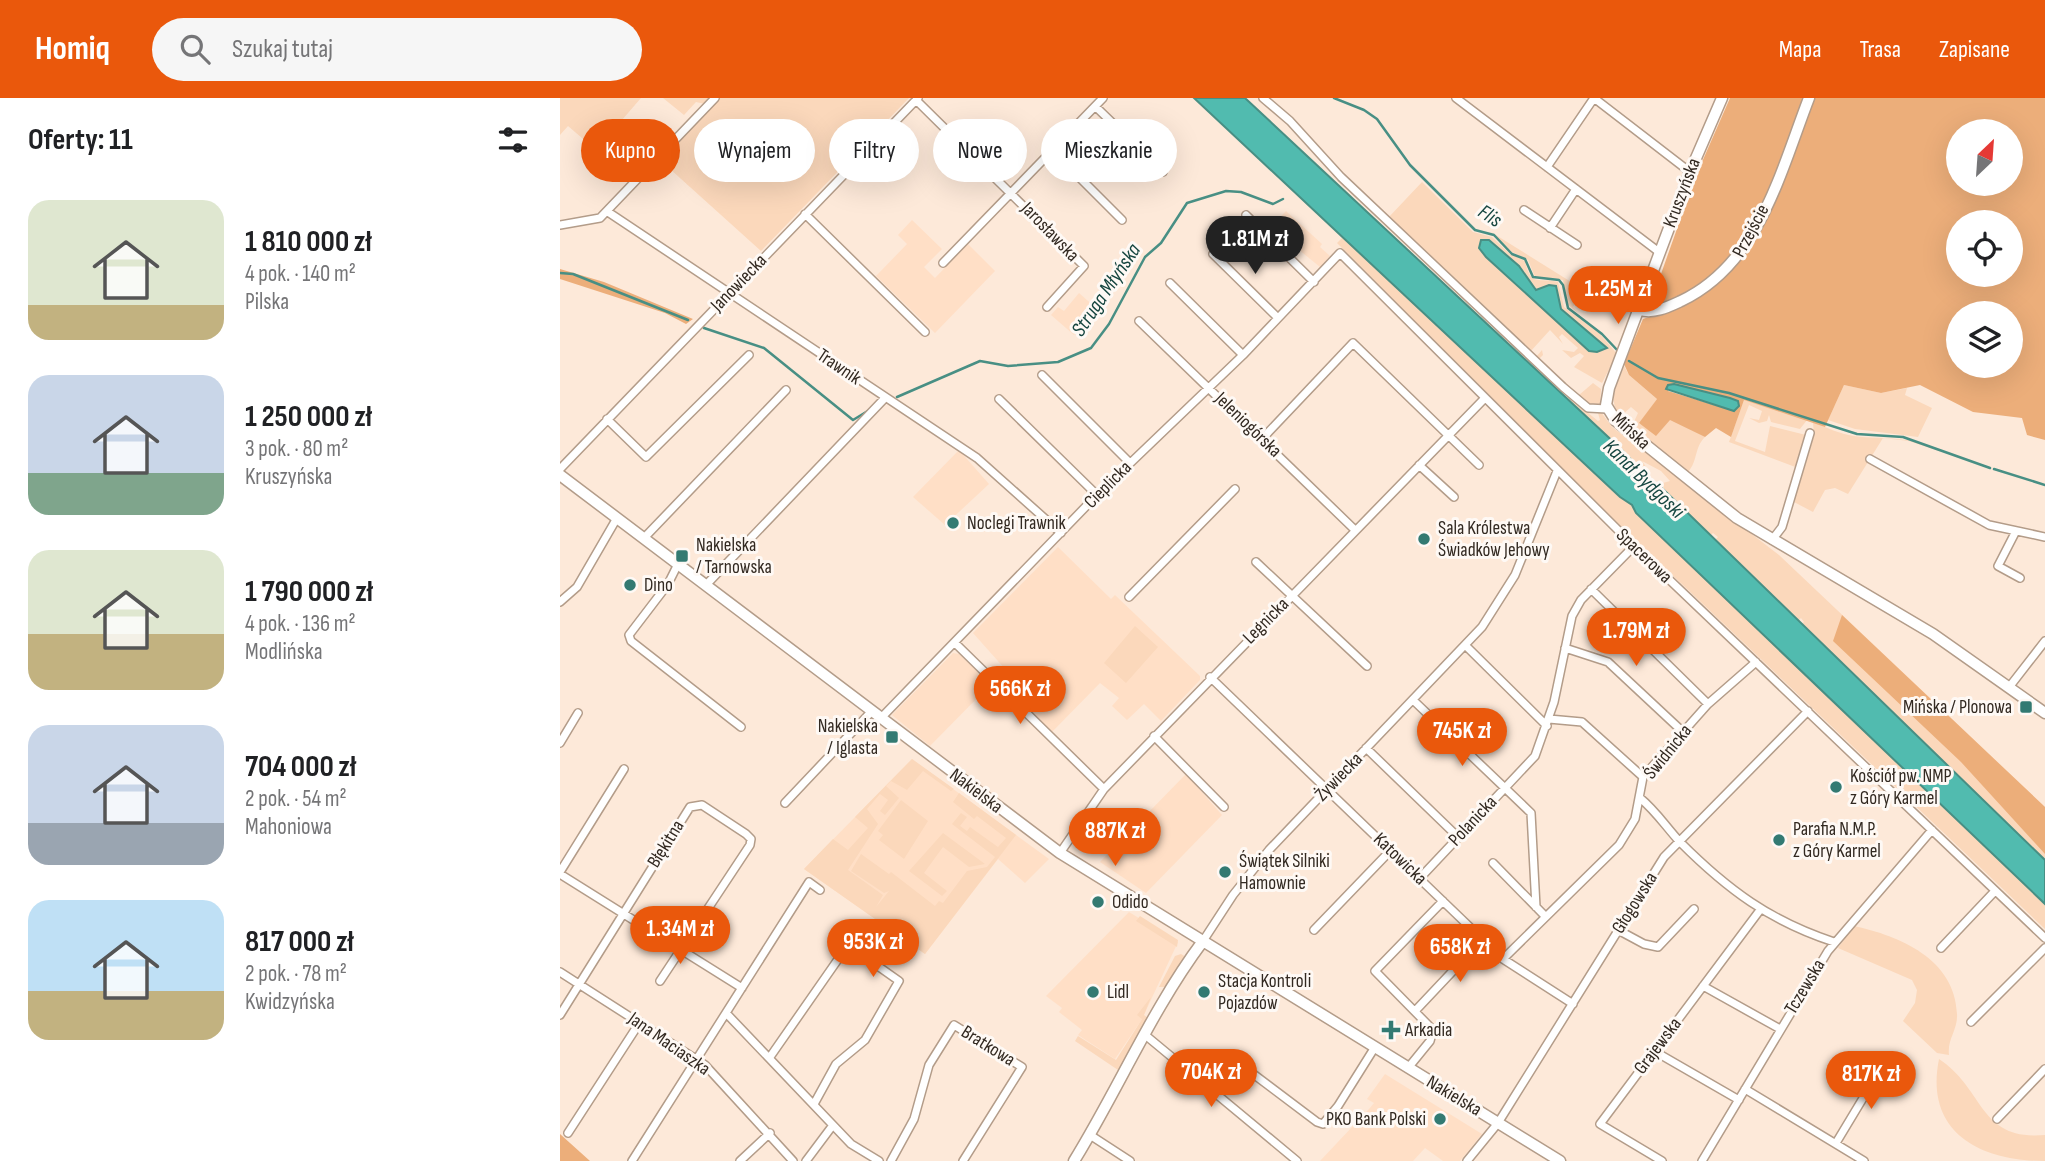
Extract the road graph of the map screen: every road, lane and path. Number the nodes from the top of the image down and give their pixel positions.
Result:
1 (715, 98) edge
2 (1103, 98) edge
3 (1263, 98) edge
4 (1456, 98) edge
5 (1594, 98) edge
6 (1722, 98) edge
7 (1810, 98) edge
8 (917, 99) edge
9 (1096, 107) junction
10 (1084, 119) edge
11 (1108, 119) edge
12 (1041, 164) edge
13 (1547, 167) junction
14 (1690, 172) junction
15 (1084, 182) edge
16 (1576, 189) junction
17 (1013, 194) junction
18 (1524, 211) dead end
19 (608, 212) junction
20 (806, 214) junction
21 (1246, 215) dead end
22 (1122, 220) dead end
23 (560, 225) edge
24 (1550, 228) junction
25 (1577, 246) dead end
26 (1659, 252) junction
27 (1340, 253) joint
28 (1213, 254) dead end
29 (943, 263) dead end
30 (1314, 282) junction
31 (1170, 283) dead end
32 (730, 293) junction
33 (1047, 307) dead end
34 (1640, 310) junction
35 (1279, 318) junction
36 (1139, 321) dead end
37 (925, 332) dead end
38 (749, 355) dead end
39 (1243, 355) junction
40 (1042, 375) dead end
41 (1208, 386) junction
42 (786, 390) dead end
43 (1484, 398) junction
44 (884, 399) junction
45 (999, 399) dead end
46 (1607, 409) junction
47 (607, 419) junction
48 (1810, 433) dead end
49 (1449, 435) junction
50 (1261, 440) junction
51 (1870, 459) dead end
52 (1130, 463) junction
53 (1419, 465) junction
54 (1479, 465) dead end
55 (560, 469) edge
56 (1557, 471) junction
57 (560, 475) edge
58 (1235, 489) dead end
59 (1097, 495) junction
60 (1454, 497) dead end
61 (617, 518) junction
62 (1355, 530) junction
63 (2016, 531) junction
64 (1061, 533) junction
65 (2045, 537) edge
66 (644, 538) junction
67 (1772, 540) junction
68 (1634, 546) junction
69 (1256, 562) dead end
70 (678, 564) junction
71 (2020, 578) dead end
72 (706, 585) junction
73 (1591, 589) junction
74 (1291, 596) junction
75 (1129, 597) dead end
76 (560, 602) edge
77 (2045, 641) edge
78 (955, 643) junction
79 (1466, 646) junction
80 (1565, 648) junction
81 (1756, 662) junction
82 (1367, 666) dead end
83 (1210, 677) junction
84 (2010, 686) junction
85 (1413, 701) junction
86 (1554, 702) junction
87 (1708, 704) junction
88 (1808, 711) junction
89 (578, 713) dead end
90 (2045, 713) edge
91 (875, 716) junction
92 (1565, 718) junction
93 (1548, 722) junction
94 (741, 727) dead end
95 (1683, 732) junction
96 (1154, 736) junction
97 (560, 743) edge
98 (1366, 748) junction
99 (624, 769) dead end
100 (1643, 777) junction
101 (1104, 789) junction
102 (1327, 789) junction
103 (1503, 789) junction
104 (1640, 798) junction
105 (785, 803) dead end
106 (1224, 807) dead end
107 (1932, 830) junction
108 (1458, 837) junction
109 (1679, 840) junction
110 (1391, 850) junction
111 (1060, 853) junction
112 (1493, 863) dead end
113 (560, 873) edge
114 (1420, 878) junction
115 (820, 890) dead end
116 (1995, 891) junction
117 (1443, 901) junction
118 (1536, 906) junction
119 (1693, 909) dead end
120 (1760, 910) junction
121 (623, 913) junction
122 (1545, 916) junction
123 (1314, 930) dead end
124 (1618, 930) junction
125 (2045, 938) edge
126 (1483, 939) junction
127 (1203, 941) junction
128 (1834, 942) junction
129 (1941, 948) dead end
130 (2045, 948) edge
131 (680, 949) junction
132 (1503, 959) junction
133 (560, 972) edge
134 (660, 981) dead end
135 (579, 984) junction
136 (1703, 986) junction
137 (742, 988) junction
138 (1573, 1003) junction
139 (1416, 1010) junction
140 (726, 1013) junction
141 (560, 1016) edge
142 (640, 1022) junction
143 (1971, 1022) dead end
144 (1780, 1030) junction
145 (1144, 1034) junction
146 (1375, 1047) junction
147 (1654, 1051) junction
148 (769, 1057) junction
149 (696, 1059) junction
150 (1883, 1065) dead end
151 (1408, 1068) junction
152 (2045, 1069) edge
153 (1208, 1089) junction
154 (1745, 1089) junction
155 (1739, 1100) junction
156 (814, 1104) junction
157 (1997, 1119) dead end
158 (1498, 1123) junction
159 (833, 1125) junction
160 (568, 1133) dead end
161 (770, 1133) junction
162 (1090, 1135) junction
163 (1836, 1143) junction
164 (632, 1161) edge
165 (740, 1161) edge
166 (793, 1161) edge
167 (806, 1161) edge
168 (879, 1161) edge
169 (891, 1161) edge
170 (963, 1161) edge
171 (1074, 1161) edge
172 (1130, 1161) edge
173 (1297, 1161) edge
174 (1467, 1161) edge
175 (1559, 1161) edge
176 (1662, 1161) edge
177 (1702, 1161) edge
178 (1864, 1161) edge

1 - 19 street
2 - 9 street
3 - 46 street, Mińska
4 - 13 street
5 - 13 street
5 - 14 street
6 - 14 street, Kruszyńska
7 - 34 street, Przejście
8 - 17 street, Jarosławska
8 - 20 street, Janowiecka
9 - 10 street
9 - 11 street
12 - 17 street
13 - 16 street
14 - 26 street, Kruszyńska
15 - 22 street
16 - 24 street
16 - 26 street
17 - 29 street
17 - 33 street, Jarosławska
18 - 24 street
19 - 23 street
19 - 32 street, Trawnik
20 - 32 street, Janowiecka
20 - 37 street
21 - 30 street
24 - 25 street
26 - 34 street, Kruszyńska
27 - 30 street, Cieplicka
27 - 43 street, Spacerowa
28 - 35 street
30 - 35 street, Cieplicka
31 - 39 street
32 - 44 street, Trawnik
32 - 47 street, Janowiecka
34 - 46 street, Kruszyńska
35 - 39 street, Cieplicka
36 - 41 street, Jeleniogórska
38 - 47 street
39 - 41 street, Cieplicka
40 - 52 street
41 - 50 street, Jeleniogórska
41 - 52 street, Cieplicka
42 - 66 street
43 - 49 street, Legnicka
43 - 56 street, Spacerowa
44 - 64 street, Trawnik
44 - 72 street
45 - 59 street
46 - 67 street, Mińska
47 - 55 street, Janowiecka
48 - 67 street
49 - 50 street
49 - 53 street, Legnicka
49 - 54 street
50 - 62 street, Jeleniogórska
51 - 63 street
52 - 59 street, Cieplicka
53 - 60 street
53 - 62 street, Legnicka
56 - 68 street, Spacerowa
56 - 79 street, Żywiecka
57 - 61 street, Nakielska
58 - 75 street
59 - 64 street, Cieplicka
61 - 66 street, Nakielska
61 - 76 street
62 - 74 street, Legnicka
63 - 65 street
63 - 71 street
64 - 78 street, Cieplicka
66 - 70 street, Nakielska
67 - 84 street, Mińska
68 - 73 street, Polanicka
68 - 81 street, Spacerowa
69 - 74 street
70 - 72 street, Nakielska
70 - 94 street
72 - 91 street, Nakielska
73 - 80 street, Polanicka
73 - 87 street
74 - 82 street
74 - 83 street, Legnicka
77 - 84 street
78 - 91 street, Cieplicka
78 - 101 street
79 - 85 street, Żywiecka
79 - 93 street
80 - 86 street, Polanicka
80 - 95 street
81 - 87 street, Świdnicka
81 - 88 street, Spacerowa
83 - 96 street, Legnicka
83 - 102 street, Katowicka
84 - 90 street, Mińska
85 - 98 street, Żywiecka
85 - 103 street
86 - 92 street
86 - 93 street, Polanicka
87 - 95 street, Świdnicka
88 - 107 street, Spacerowa
88 - 109 street, Głogowska
89 - 97 street
91 - 105 street, Cieplicka
91 - 111 street, Nakielska
92 - 93 street
92 - 100 street
93 - 103 street, Polanicka
95 - 100 street, Świdnicka
96 - 101 street, Legnicka
96 - 106 street
98 - 102 street, Żywiecka
98 - 108 street
99 - 113 street
100 - 104 street, Świdnicka
101 - 111 street, Legnicka
102 - 110 street, Katowicka
102 - 127 street, Żywiecka
103 - 108 street, Polanicka
103 - 118 street
104 - 109 street
104 - 122 street, Świdnicka
107 - 116 street, Spacerowa
107 - 128 street, Tczewska
108 - 114 street, Polanicka
109 - 120 street
109 - 124 street, Głogowska
110 - 114 street, Katowicka
110 - 123 street
111 - 127 street, Nakielska
112 - 118 street
113 - 121 street
114 - 117 street, Katowicka
115 - 137 street
116 - 125 street, Spacerowa
116 - 129 street
117 - 126 street, Katowicka
117 - 139 street
118 - 122 street
119 - 124 street
120 - 128 street
120 - 136 street, Grajewska
121 - 131 street
121 - 131 street, Błękitna
121 - 135 street, Błękitna
122 - 132 street, Świdnicka
124 - 138 street, Głogowska
126 - 132 street, Katowicka
126 - 139 street
127 - 145 street
127 - 146 street, Nakielska
128 - 144 street, Tczewska
130 - 143 street
131 - 134 street
131 - 137 street
132 - 138 street, Katowicka
133 - 135 street, Jana Maciaszka
135 - 141 street, Błękitna
135 - 142 street, Jana Maciaszka
136 - 144 street
136 - 147 street, Grajewska
137 - 140 street
138 - 158 street, Głogowska
139 - 151 street
140 - 148 street
140 - 149 street
142 - 149 street, Jana Maciaszka
142 - 160 street
144 - 154 street, Tczewska
145 - 153 street
145 - 162 street
146 - 151 street, Nakielska
146 - 153 street
147 - 155 street
147 - 176 street, Grajewska
148 - 156 street
148 - 156 street
149 - 161 street, Jana Maciaszka
149 - 164 street
150 - 163 street
151 - 158 street, Nakielska
152 - 157 street
153 - 173 street
154 - 155 street, Tczewska
154 - 163 street
155 - 177 street, Tczewska
156 - 159 street
158 - 174 street, Głogowska
158 - 175 street, Nakielska
159 - 167 street
159 - 168 street
161 - 165 street
161 - 166 street, Jana Maciaszka
162 - 171 street
162 - 172 street
163 - 178 street
169 - 170 street, Bratkowa

